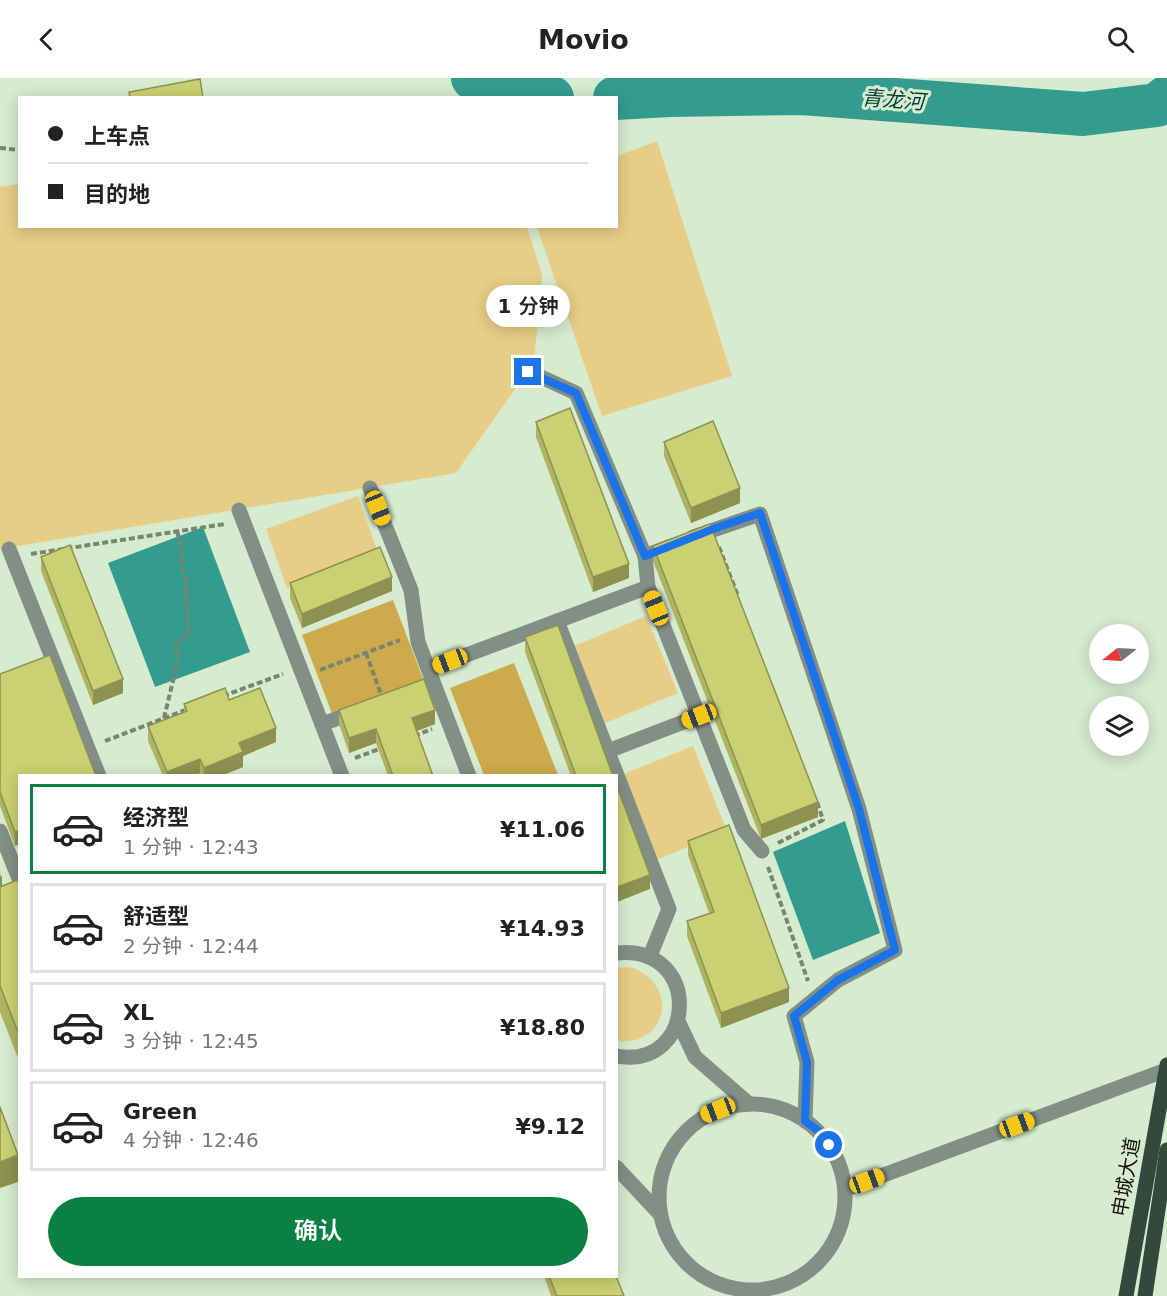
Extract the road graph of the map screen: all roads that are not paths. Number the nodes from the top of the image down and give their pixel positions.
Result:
1 (528, 372) dead end
2 (370, 488) dead end
3 (242, 516) road end
4 (10, 553) road end
5 (645, 556) junction
6 (648, 587) junction
7 (557, 621) junction
8 (429, 669) junction
9 (384, 702) edge
10 (699, 716) junction
11 (322, 724) junction
12 (608, 751) junction
13 (339, 770) edge
14 (98, 774) edge
15 (468, 774) edge
16 (617, 774) edge
17 (618, 777) edge
18 (0, 831) edge
19 (762, 851) road end
20 (18, 876) edge
21 (618, 953) edge
22 (650, 956) junction
23 (678, 1021) junction
24 (618, 1056) edge
25 (1167, 1068) edge
26 (749, 1104) junction
27 (805, 1121) junction
28 (1167, 1150) edge
29 (618, 1169) edge
30 (846, 1189) junction
31 (660, 1214) junction
32 (1126, 1296) edge
33 (1145, 1296) edge

1 - 5 street
2 - 8 street
3 - 11 street
4 - 14 street
5 - 6 street
5 - 27 street
6 - 7 street
6 - 10 street
7 - 8 street
7 - 12 street
8 - 15 street
9 - 11 street
10 - 12 street
10 - 19 street
11 - 13 street
12 - 16 street
17 - 22 street
18 - 20 street
21 - 22 street
22 - 23 street
23 - 24 street
23 - 26 street
25 - 30 street
25 - 32 main road, 申城大道
26 - 27 street
26 - 31 street
27 - 30 street
28 - 33 main road
29 - 31 street
30 - 31 street

